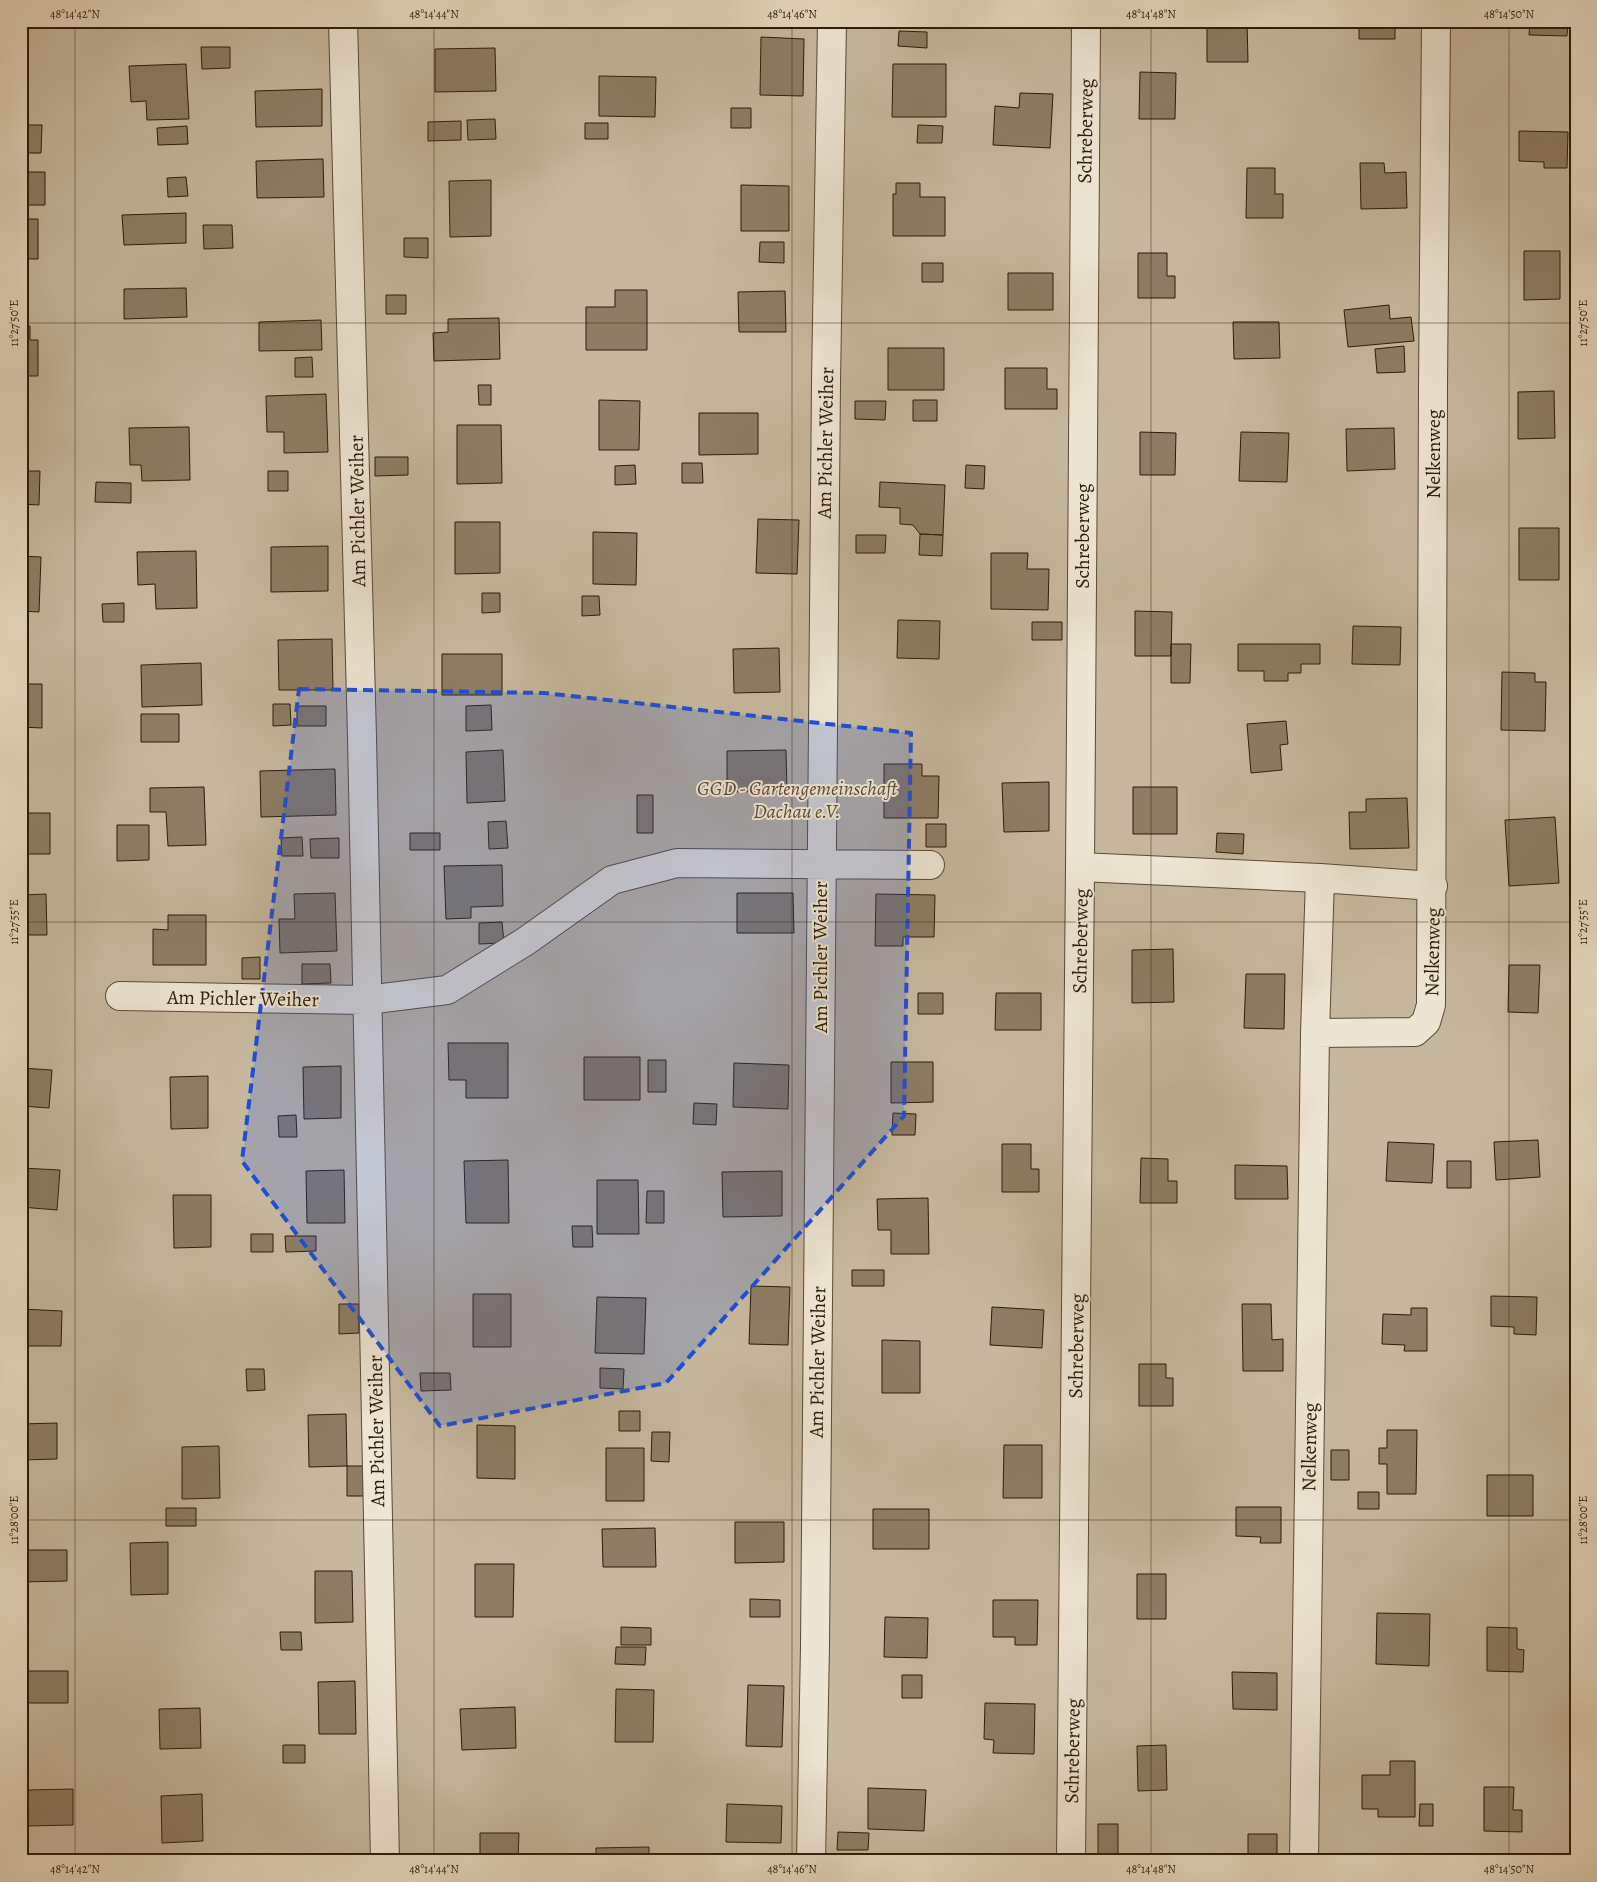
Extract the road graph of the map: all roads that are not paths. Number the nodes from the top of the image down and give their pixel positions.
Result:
1 (343, 21) edge
2 (832, 21) edge
3 (1086, 21) edge
4 (1436, 21) edge
5 (821, 864) junction
6 (930, 865) dead end
7 (1080, 867) junction
8 (1320, 878) junction
9 (1433, 886) junction
10 (120, 996) dead end
11 (367, 1000) junction
12 (1315, 1033) junction
13 (385, 1861) edge
14 (811, 1861) edge
15 (1071, 1861) edge
16 (1304, 1861) edge

1 - 11 street, Am Pichler Weiher
2 - 5 street, Am Pichler Weiher
3 - 7 street, Schreberweg
4 - 9 street, Nelkenweg
5 - 6 street, Am Pichler Weiher
5 - 11 street, Am Pichler Weiher
5 - 14 street, Am Pichler Weiher
7 - 8 street, Nelkenweg
7 - 15 street, Schreberweg
8 - 9 street, Nelkenweg
8 - 12 street, Nelkenweg
9 - 12 street, Nelkenweg
10 - 11 street, Am Pichler Weiher
11 - 13 street, Am Pichler Weiher
12 - 16 street, Nelkenweg

